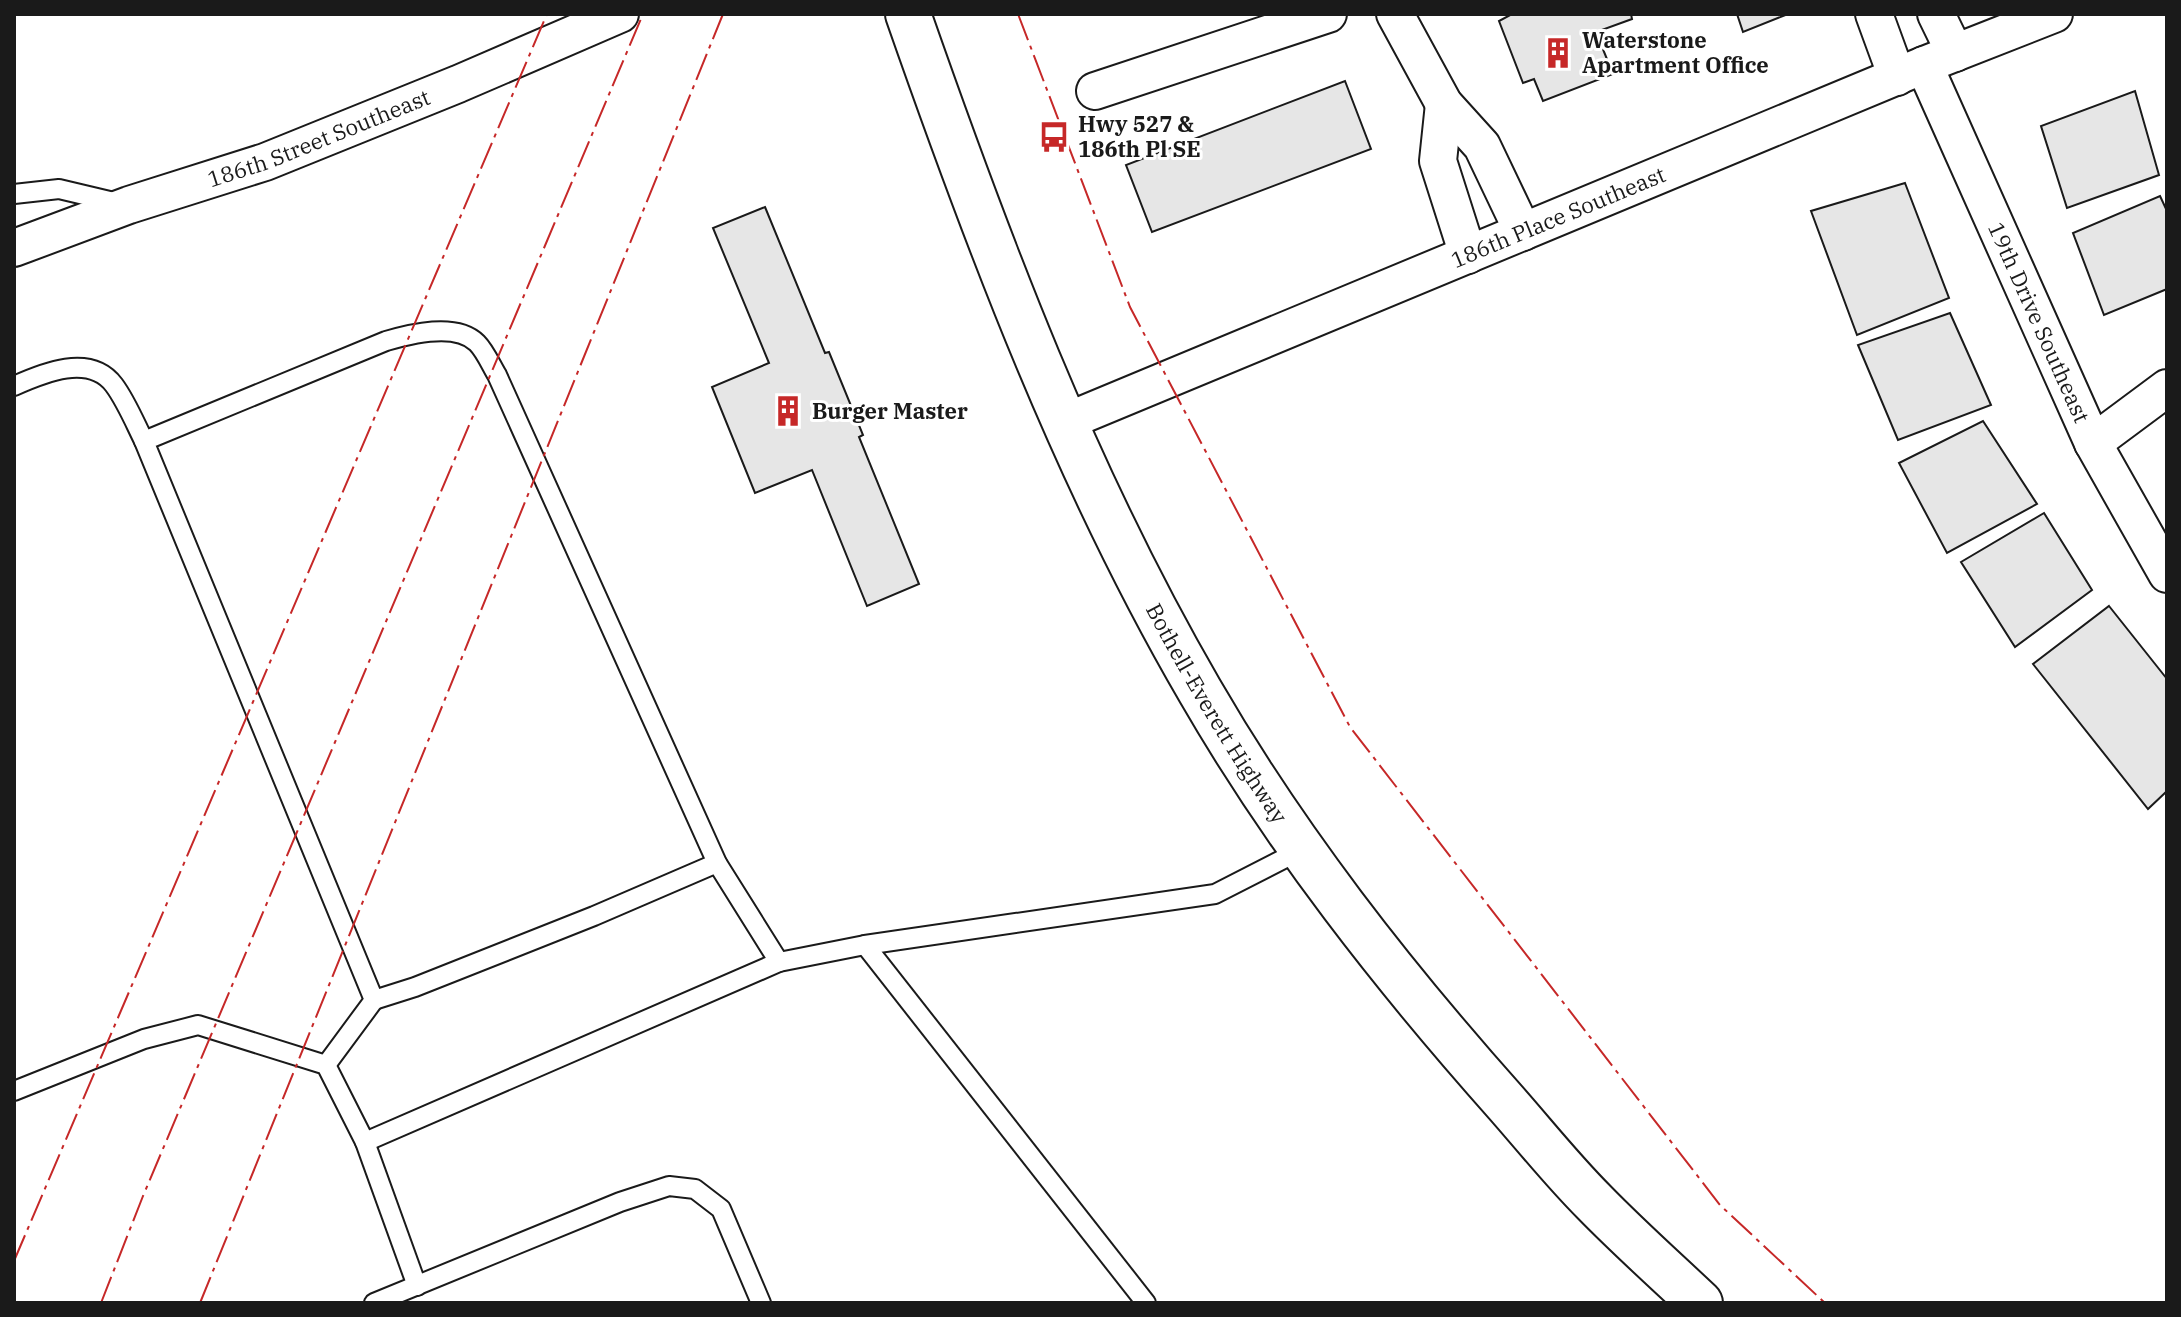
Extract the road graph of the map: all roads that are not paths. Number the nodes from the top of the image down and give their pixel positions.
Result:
1 (620, 14) edge
2 (908, 14) edge
3 (1328, 14) edge
4 (1395, 14) edge
5 (1874, 14) edge
6 (1936, 14) edge
7 (2054, 14) edge
8 (1925, 65) junction
9 (1095, 91) dead end
10 (1444, 104) junction
11 (14, 194) edge
12 (129, 205) junction
13 (1523, 232) junction
14 (14, 248) edge
15 (1468, 255) junction
16 (14, 386) edge
17 (2167, 388) edge
18 (1065, 422) junction
19 (144, 441) junction
20 (2093, 443) junction
21 (2167, 574) edge
22 (1303, 849) junction
23 (717, 863) junction
24 (865, 945) junction
25 (779, 962) junction
26 (374, 1000) junction
27 (326, 1065) junction
28 (14, 1091) edge
29 (365, 1142) junction
30 (417, 1286) junction
31 (374, 1303) edge
32 (761, 1303) edge
33 (1146, 1303) edge
34 (1700, 1303) edge

1 - 12 street, 186th Street Southeast
2 - 18 main road, Bothell-Everett Highway
3 - 9 street
4 - 10 street
5 - 8 street
6 - 8 street
7 - 8 street, 186th Place Southeast
8 - 13 street, 186th Place Southeast
8 - 20 street, 19th Drive Southeast
10 - 13 street
10 - 15 street
11 - 12 lane
12 - 14 street, 186th Street Southeast
13 - 15 street, 186th Place Southeast
15 - 18 street, 186th Place Southeast
16 - 19 lane
17 - 20 street
18 - 22 main road, Bothell-Everett Highway
19 - 23 lane
19 - 26 lane
20 - 21 street, 19th Drive Southeast
22 - 24 lane
22 - 34 main road, Bothell-Everett Highway
23 - 25 lane
23 - 26 lane
24 - 25 lane
24 - 33 lane
25 - 29 lane
26 - 27 lane
27 - 28 lane
27 - 29 lane
29 - 30 lane
30 - 31 lane
30 - 32 lane

